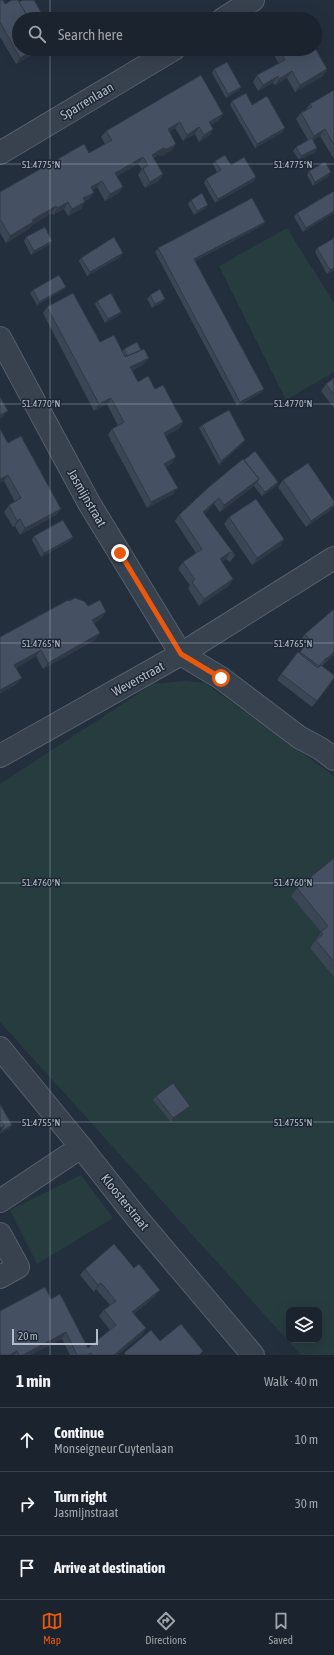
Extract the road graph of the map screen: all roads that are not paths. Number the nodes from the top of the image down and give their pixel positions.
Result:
1 (253, 0) edge
2 (234, 12) edge
3 (162, 56) edge
4 (0, 153) edge
5 (0, 338) edge
6 (334, 558) edge
7 (181, 654) junction
8 (0, 756) edge
9 (334, 759) edge
10 (0, 1048) edge
11 (81, 1147) junction
12 (0, 1201) edge
13 (0, 1234) edge
14 (0, 1277) edge
15 (253, 1355) edge

1 - 2 street
3 - 4 street, Sparrenlaan
5 - 7 street, Jasmijnstraat
6 - 7 street, Weverstraat
7 - 8 street, Weverstraat
7 - 9 street
10 - 11 street, Kloosterstraat
11 - 12 street
11 - 15 street, Kloosterstraat
13 - 14 street

